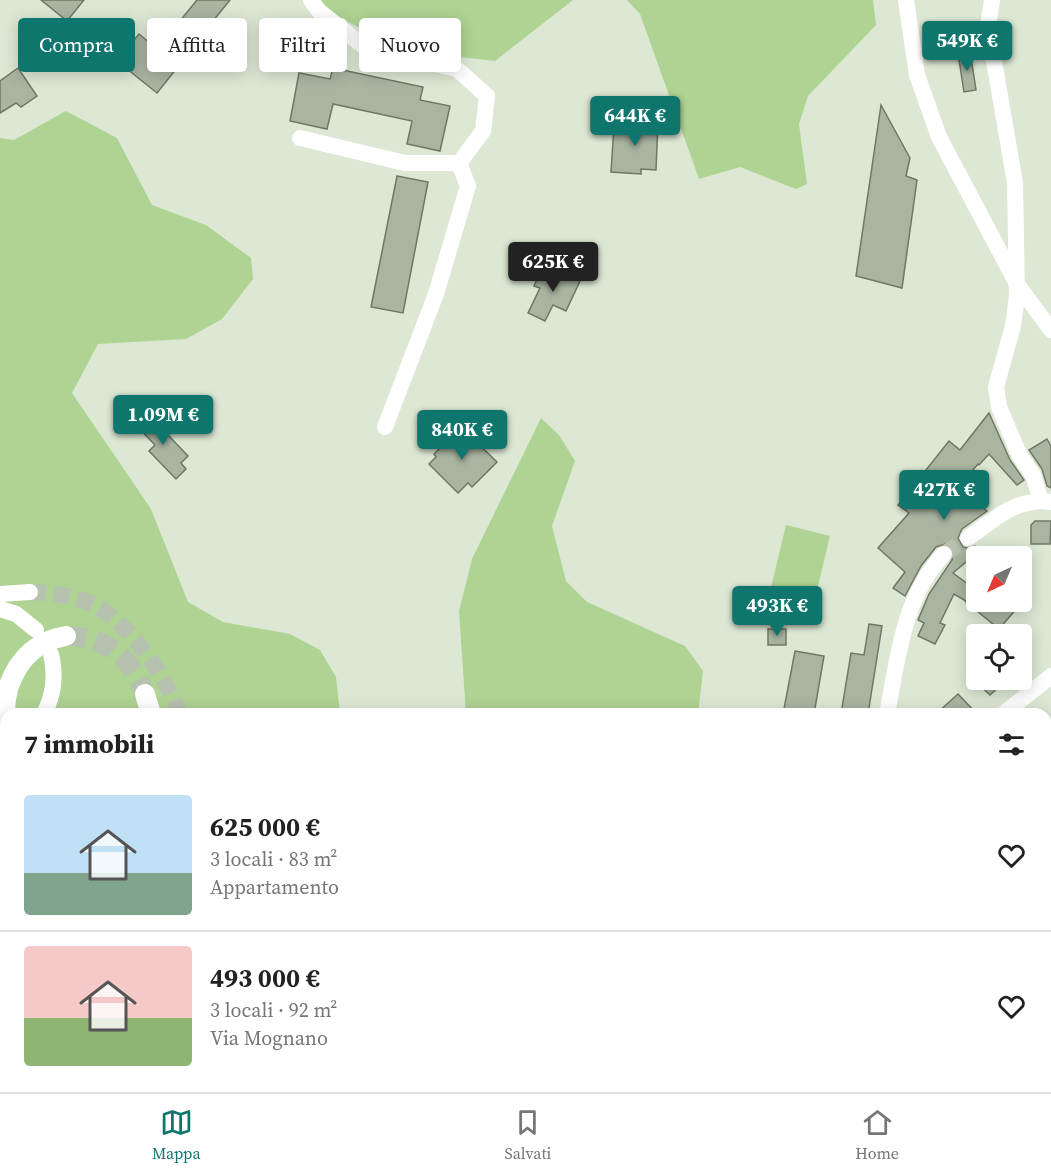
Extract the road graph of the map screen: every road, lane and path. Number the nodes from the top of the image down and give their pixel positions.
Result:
1 (311, 0) edge
2 (906, 0) edge
3 (992, 0) edge
4 (300, 138) dead end
5 (459, 163) junction
6 (1017, 284) junction
7 (1051, 330) edge
8 (385, 427) dead end
9 (1046, 502) edge
10 (968, 538) tunnel mouth
11 (944, 554) tunnel mouth
12 (30, 592) tunnel mouth
13 (0, 594) edge
14 (0, 609) edge
15 (36, 630) dead end
16 (66, 636) tunnel mouth
17 (51, 654) dead end
18 (1051, 676) edge
19 (145, 694) tunnel mouth
20 (5, 708) edge
21 (46, 708) edge
22 (149, 708) edge
23 (888, 708) edge
24 (1011, 708) edge

1 - 5 street
2 - 6 street
3 - 6 street
4 - 5 street
5 - 8 street
6 - 7 street
6 - 9 street
9 - 10 street
11 - 23 street
12 - 13 street
14 - 15 street
16 - 20 main road
17 - 21 street
18 - 24 street
19 - 22 main road

